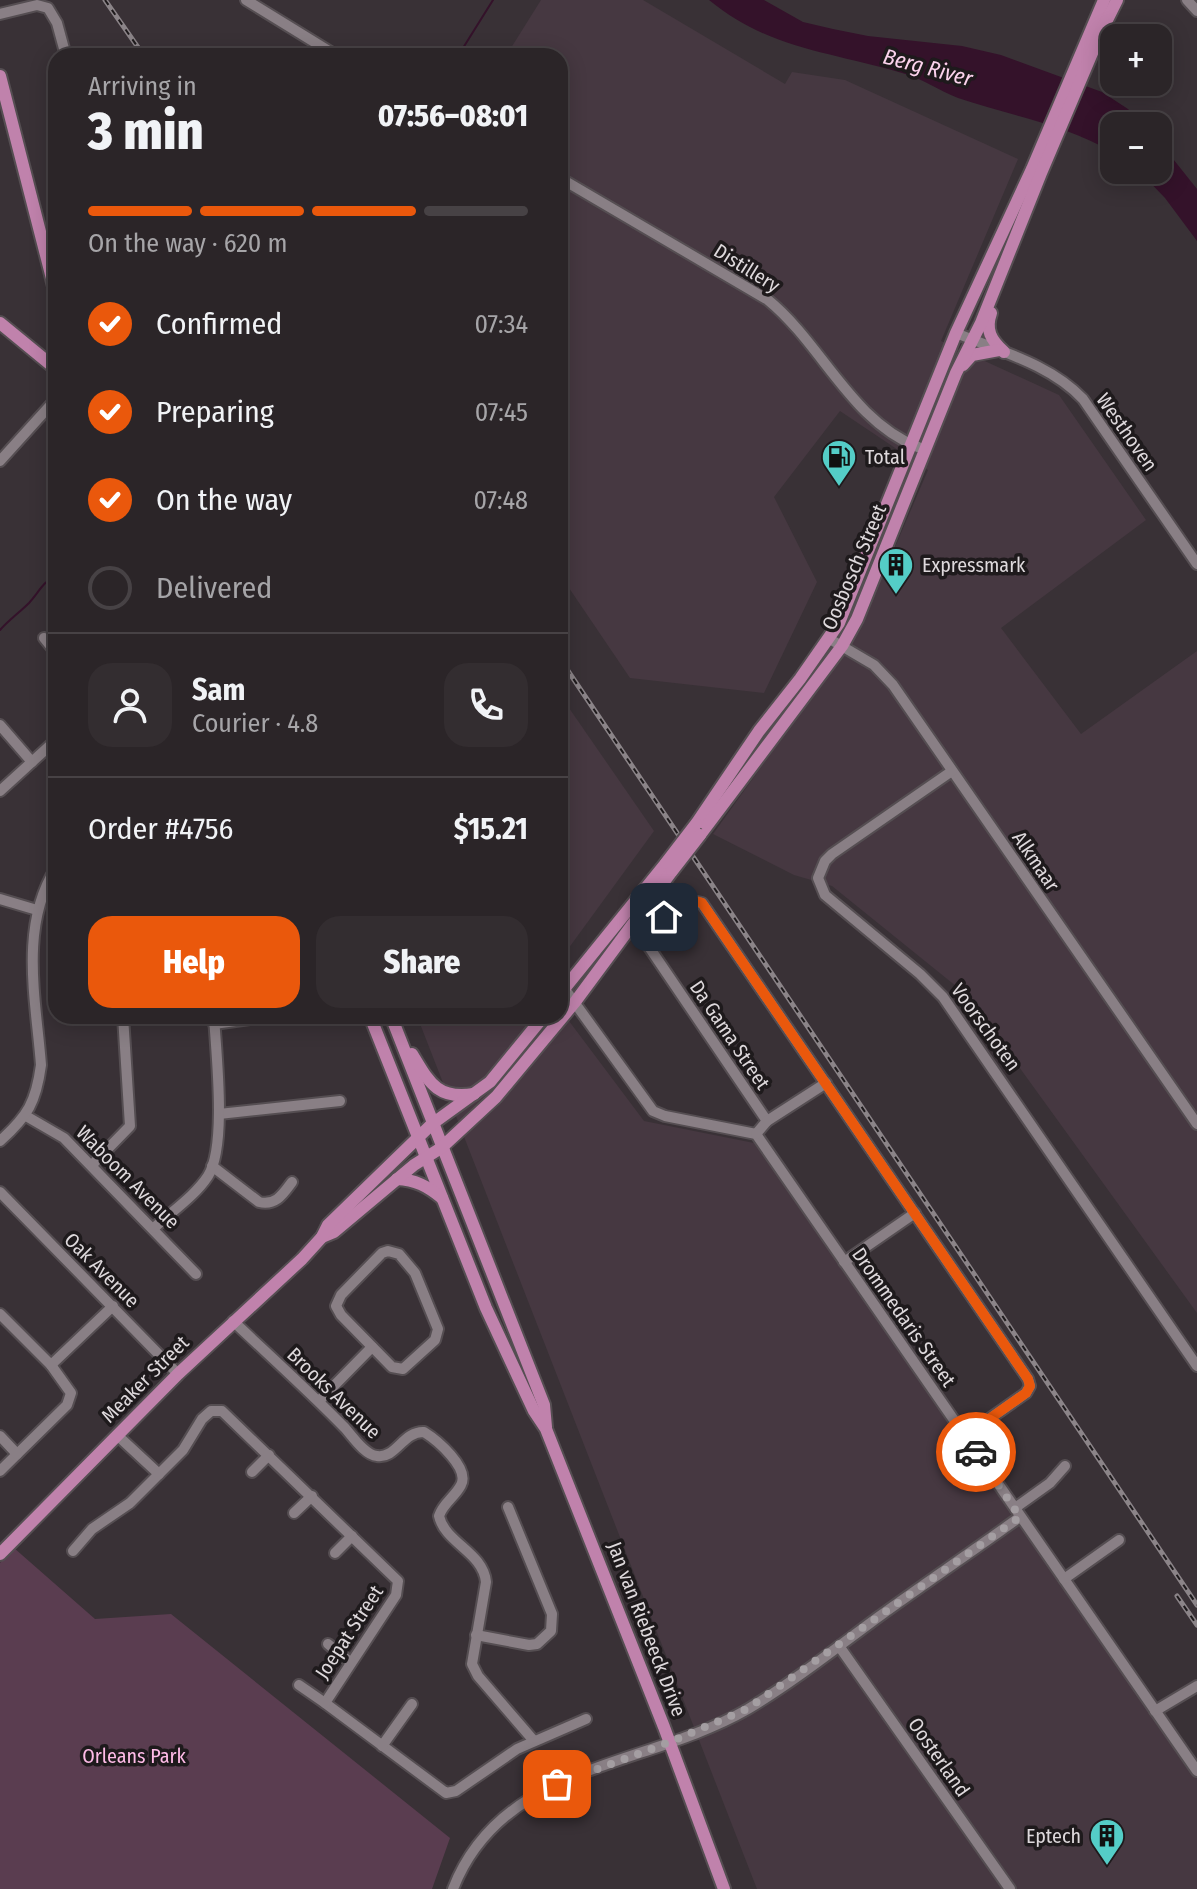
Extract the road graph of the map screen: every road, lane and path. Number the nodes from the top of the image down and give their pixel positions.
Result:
1 (246, 0) edge
2 (1104, 0) edge
3 (1117, 0) edge
4 (1187, 0) edge
5 (16, 9) junction
6 (1197, 11) edge
7 (0, 14) edge
8 (0, 21) edge
9 (1097, 30) junction
10 (64, 48) edge
11 (324, 48) edge
12 (0, 76) edge
13 (1037, 171) junction
14 (568, 183) edge
15 (1011, 249) junction
16 (48, 263) edge
17 (0, 323) edge
18 (956, 333) junction
19 (972, 340) junction
20 (1002, 351) junction
21 (48, 362) edge
22 (956, 373) junction
23 (48, 407) edge
24 (910, 444) junction
25 (924, 449) junction
26 (2, 456) edge
27 (1197, 564) edge
28 (44, 638) dead end
29 (828, 638) junction
30 (48, 643) edge
31 (842, 646) junction
32 (0, 725) edge
33 (48, 747) edge
34 (32, 762) junction
35 (952, 771) junction
36 (0, 791) edge
37 (698, 830) junction
38 (669, 867) junction
39 (48, 882) edge
40 (0, 899) edge
41 (37, 910) junction
42 (568, 984) edge
43 (568, 996) edge
44 (575, 1002) junction
45 (568, 1011) edge
46 (124, 1024) edge
47 (214, 1024) edge
48 (373, 1024) edge
49 (394, 1024) edge
50 (395, 1024) edge
51 (538, 1024) edge
52 (557, 1024) edge
53 (826, 1083) junction
54 (475, 1094) junction
55 (340, 1101) dead end
56 (219, 1114) junction
57 (26, 1116) junction
58 (767, 1121) junction
59 (432, 1124) junction
60 (1197, 1124) edge
61 (756, 1134) junction
62 (418, 1137) junction
63 (0, 1141) edge
64 (441, 1148) junction
65 (426, 1158) junction
66 (92, 1165) junction
67 (212, 1166) junction
68 (397, 1179) junction
69 (292, 1182) dead end
70 (0, 1192) edge
71 (444, 1200) junction
72 (915, 1213) junction
73 (154, 1228) junction
74 (322, 1237) junction
75 (844, 1262) junction
76 (196, 1274) dead end
77 (113, 1306) junction
78 (0, 1314) edge
79 (233, 1321) junction
80 (372, 1347) junction
81 (51, 1365) junction
82 (1197, 1366) edge
83 (178, 1374) junction
84 (319, 1401) junction
85 (546, 1429) junction
86 (117, 1435) junction
87 (0, 1436) edge
88 (965, 1436) junction
89 (17, 1454) junction
90 (269, 1455) junction
91 (1065, 1466) dead end
92 (0, 1471) edge
93 (252, 1472) dead end
94 (159, 1474) junction
95 (312, 1496) junction
96 (508, 1507) dead end
97 (1018, 1512) junction
98 (294, 1513) dead end
99 (352, 1536) junction
100 (1119, 1540) dead end
101 (73, 1551) dead end
102 (335, 1553) dead end
103 (0, 1554) edge
104 (1064, 1579) junction
105 (476, 1635) junction
106 (328, 1644) dead end
107 (839, 1646) junction
108 (350, 1662) junction
109 (299, 1685) dead end
110 (1197, 1686) edge
111 (325, 1703) junction
112 (412, 1704) dead end
113 (1155, 1711) junction
114 (586, 1719) dead end
115 (534, 1741) junction
116 (670, 1742) junction
117 (382, 1746) junction
118 (1197, 1771) edge
119 (453, 1889) edge
120 (724, 1889) edge
121 (1010, 1889) edge

1 - 11 street
2 - 9 main road, Oosbosch Street
3 - 9 main road, Oosbosch Street
4 - 6 street
5 - 7 street
5 - 8 street
5 - 10 street
9 - 13 main road, Oosbosch Street
12 - 16 main road
13 - 15 main road, Oosbosch Street
13 - 18 main road, Oosbosch Street
14 - 24 street, Distillery
15 - 19 main road, Oosbosch Street
15 - 20 main road
17 - 21 main road
18 - 19 street, Westhoven
18 - 24 main road, Oosbosch Street
19 - 20 street, Westhoven
19 - 22 main road, Oosbosch Street
20 - 22 main road
20 - 27 street, Westhoven
22 - 25 main road, Oosbosch Street
23 - 26 street
24 - 25 street, Distillery
24 - 29 main road, Oosbosch Street
25 - 31 main road, Oosbosch Street
28 - 30 street
29 - 31 street, Alkmaar
29 - 37 main road, Oosbosch Street
31 - 35 street, Alkmaar
31 - 37 main road, Oosbosch Street
32 - 34 street
33 - 34 street
34 - 36 street
35 - 60 street, Alkmaar
35 - 82 street, Voorschoten
37 - 38 main road, Oosbosch Street, bridge
38 - 42 main road, Oosbosch Street
38 - 44 main road, Oosbosch Street
39 - 41 street
40 - 41 street
41 - 57 street
43 - 44 street
44 - 45 main road, Oosbosch Street
44 - 61 street
46 - 66 street
47 - 56 street
48 - 62 main road, Jan van Riebeeck Drive
49 - 59 main road, Jan van Riebeeck Drive
50 - 54 main road
51 - 54 main road
52 - 64 main road, Oosbosch Street
53 - 58 street
53 - 58 street, Da Gama Street
53 - 72 street
54 - 59 main road
55 - 56 street
56 - 67 street
57 - 63 street
57 - 66 street, Waboom Avenue
58 - 61 street
59 - 62 main road, Meaker Street
59 - 64 main road, Jan van Riebeeck Drive
61 - 75 street, Drommedaris Street
62 - 65 main road, Jan van Riebeeck Drive
62 - 74 main road, Meaker Street
64 - 65 main road, Meaker Street
64 - 85 main road, Jan van Riebeeck Drive
65 - 68 main road, Meaker Street
65 - 71 main road, Jan van Riebeeck Drive
66 - 73 street, Waboom Avenue
67 - 69 street
67 - 73 street
68 - 71 main road
68 - 74 main road, Meaker Street
70 - 77 street, Oak Avenue
71 - 85 main road, Jan van Riebeeck Drive
72 - 75 street
72 - 88 street
73 - 76 street, Waboom Avenue
74 - 79 main road, Meaker Street
75 - 88 street, Drommedaris Street
77 - 81 street
77 - 83 street, Oak Avenue
78 - 81 street
79 - 83 main road, Meaker Street
79 - 84 street, Brooks Avenue
80 - 80 street
80 - 84 street
81 - 89 street
83 - 86 main road, Meaker Street
84 - 105 street, Brooks Avenue
85 - 116 main road, Jan van Riebeeck Drive
86 - 94 street
86 - 103 main road, Meaker Street
87 - 89 street
88 - 97 street, Drommedaris Street
89 - 92 street
90 - 93 street
90 - 94 street, Joepat Street
90 - 95 street, Joepat Street
91 - 97 street
94 - 101 street, Joepat Street
95 - 98 street
95 - 99 street, Joepat Street
96 - 105 street
97 - 104 street, Drommedaris Street
97 - 107 street
99 - 102 street
99 - 108 street, Joepat Street
100 - 104 street
104 - 113 street, Drommedaris Street
105 - 115 street, Brooks Avenue
106 - 108 street
107 - 116 street
107 - 121 street, Oosterland
108 - 111 street, Joepat Street
109 - 111 street
110 - 113 street
111 - 117 street, Joepat Street
112 - 117 street
113 - 118 street, Drommedaris Street
114 - 115 street, Joepat Street
115 - 117 street, Joepat Street
116 - 119 street
116 - 120 main road, Jan van Riebeeck Drive

